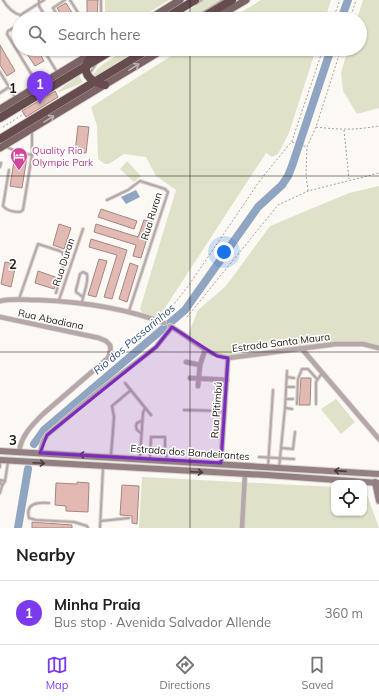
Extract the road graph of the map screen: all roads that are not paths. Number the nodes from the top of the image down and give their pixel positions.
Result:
1 (3, 0) edge
2 (39, 0) edge
3 (44, 0) edge
4 (65, 0) edge
5 (70, 0) edge
6 (101, 0) edge
7 (180, 0) edge
8 (195, 0) edge
9 (202, 0) edge
10 (223, 0) edge
11 (232, 0) edge
12 (235, 0) edge
13 (246, 0) edge
14 (39, 4) junction
15 (15, 12) edge
16 (26, 12) edge
17 (43, 12) edge
18 (55, 12) edge
19 (78, 12) edge
20 (100, 12) edge
21 (160, 12) edge
22 (175, 12) edge
23 (182, 12) edge
24 (203, 12) edge
25 (212, 12) edge
26 (218, 12) edge
27 (226, 12) edge
28 (12, 29) edge
29 (12, 43) edge
30 (20, 56) edge
31 (47, 56) edge
32 (80, 56) edge
33 (93, 56) edge
34 (107, 56) edge
35 (108, 56) edge
36 (126, 56) edge
37 (130, 56) edge
38 (153, 56) edge
39 (96, 64) junction
40 (0, 72) edge
41 (88, 72) junction
42 (58, 73) junction
43 (83, 85) dead end
44 (105, 85) junction
45 (38, 86) junction
46 (9, 87) junction
47 (0, 93) edge
48 (49, 93) dead end
49 (16, 99) junction
50 (0, 109) edge
51 (0, 118) edge
52 (23, 121) dead end
53 (32, 129) junction
54 (0, 135) edge
55 (1, 144) edge
56 (32, 155) junction
57 (1, 163) edge
58 (0, 167) edge
59 (9, 170) dead end
60 (106, 200) dead end
61 (83, 229) dead end
62 (56, 293) dead end
63 (82, 297) junction
64 (19, 299) junction
65 (0, 301) edge
66 (59, 301) junction
67 (82, 304) junction
68 (129, 311) junction
69 (0, 317) edge
70 (164, 323) dead end
71 (379, 348) edge
72 (302, 349) junction
73 (205, 350) junction
74 (228, 358) junction
75 (186, 362) dead end
76 (200, 365) junction
77 (287, 371) dead end
78 (322, 372) junction
79 (286, 377) junction
80 (190, 378) dead end
81 (294, 378) dead end
82 (198, 379) junction
83 (317, 379) junction
84 (227, 380) junction
85 (125, 383) dead end
86 (198, 386) dead end
87 (286, 387) junction
88 (294, 388) dead end
89 (131, 390) junction
90 (273, 390) dead end
91 (286, 399) junction
92 (293, 399) dead end
93 (297, 404) dead end
94 (316, 404) dead end
95 (145, 408) junction
96 (285, 408) junction
97 (292, 409) dead end
98 (184, 410) dead end
99 (224, 411) junction
100 (151, 415) dead end
101 (142, 421) junction
102 (295, 432) dead end
103 (141, 433) junction
104 (379, 439) edge
105 (281, 448) junction
106 (0, 451) edge
107 (20, 452) junction
108 (40, 453) junction
109 (111, 457) junction
110 (259, 457) dead end
111 (140, 458) junction
112 (269, 458) junction
113 (280, 458) junction
114 (150, 459) junction
115 (294, 459) dead end
116 (0, 460) edge
117 (167, 460) junction
118 (8, 461) junction
119 (221, 463) junction
120 (0, 466) edge
121 (103, 467) junction
122 (268, 467) junction
123 (279, 468) junction
124 (166, 470) junction
125 (363, 473) junction
126 (245, 474) junction
127 (379, 474) edge
128 (5, 480) junction
129 (0, 481) edge
130 (378, 481) edge
131 (2, 486) junction
132 (0, 493) edge
133 (379, 501) edge
134 (49, 503) dead end
135 (129, 518) dead end
136 (101, 521) junction
137 (88, 528) edge
138 (100, 528) edge
139 (242, 528) edge

1 - 15 lane
2 - 14 lane
3 - 14 lane
4 - 18 lane
5 - 19 lane
6 - 20 lane
7 - 21 main road
8 - 22 highway
9 - 23 lane
10 - 24 lane
11 - 25 highway
12 - 26 highway
13 - 27 main road
14 - 16 lane
14 - 17 lane
28 - 29 lane
30 - 45 lane
31 - 42 lane
32 - 41 lane
33 - 41 highway
34 - 39 lane
35 - 41 highway
36 - 41 lane
37 - 41 highway
44 -> 38 main road
39 - 41 lane
39 - 41 lane
40 - 46 lane
41 - 42 main road
41 - 43 lane
41 - 44 highway
41 - 48 lane
41 - 51 highway
41 - 55 highway
42 - 45 main road
53 -> 44 main road
45 - 49 main road
46 - 47 lane
46 - 49 lane
49 - 50 main road
52 - 54 lane
53 - 55 main road
53 - 56 lane
55 - 56 lane
56 - 59 lane
57 - 58 lane
60 - 68 lane, Rua Ruran
61 - 66 lane, Rua Duran
62 - 64 lane
63 - 63 lane
63 - 67 lane
64 - 65 street
64 - 66 street
66 - 67 street
67 - 68 street
68 - 70 street
69 - 107 street, Rua Abadiana
71 - 72 street, Estrada Santa Maura
72 - 74 street, Estrada Santa Maura
72 - 78 street
73 - 74 street, Estrada Santa Maura
73 - 76 street
73 - 108 street, Estrada Santa Maura
74 - 84 street, Rua Pitimbú
75 - 76 street
76 - 82 street
77 - 79 lane
78 - 83 lane
78 - 104 street
79 - 81 lane
79 - 87 lane
80 - 82 street
82 - 84 street
82 - 86 street
83 - 93 lane
83 - 94 lane
84 - 99 street, Rua Pitimbú
85 - 89 lane
87 - 88 lane
87 - 91 lane
89 - 95 lane
89 - 109 lane
90 - 112 lane
91 - 92 lane
91 - 96 lane
95 - 100 lane
95 - 101 lane
96 - 97 lane
96 - 105 lane
98 - 99 lane
99 - 119 street, Rua Pitimbú
101 - 103 lane
101 - 103 lane
102 - 105 lane
103 - 111 lane
105 - 113 lane
106 - 107 main road, Estrada dos Bandeirantes
107 - 108 main road, Estrada dos Bandeirantes
109 -> 108 main road, Estrada dos Bandeirantes
109 - 111 main road, Estrada dos Bandeirantes
110 - 112 lane
111 - 114 main road, Estrada dos Bandeirantes
112 - 113 lane
112 - 122 lane
113 - 115 lane
113 - 123 lane
114 - 117 main road, Estrada dos Bandeirantes
114 - 117 lane
116 - 118 main road, Estrada dos Bandeirantes
116 - 120 lane
117 - 119 main road, Estrada dos Bandeirantes
117 - 124 main road
118 -> 121 main road, Estrada dos Bandeirantes
118 - 128 lane
119 - 122 main road, Estrada dos Bandeirantes
121 - 124 main road, Estrada dos Bandeirantes
121 - 136 lane
122 - 123 main road, Estrada dos Bandeirantes
125 -> 123 main road, Estrada dos Bandeirantes
124 -> 126 main road, Estrada dos Bandeirantes
125 - 127 main road, Estrada dos Bandeirantes
125 - 130 main road
126 - 130 main road, Estrada dos Bandeirantes
126 - 139 street
128 - 129 lane
128 - 131 lane
129 - 131 lane
130 - 133 main road
131 - 132 lane
134 - 137 lane
135 - 136 lane
136 - 138 lane

